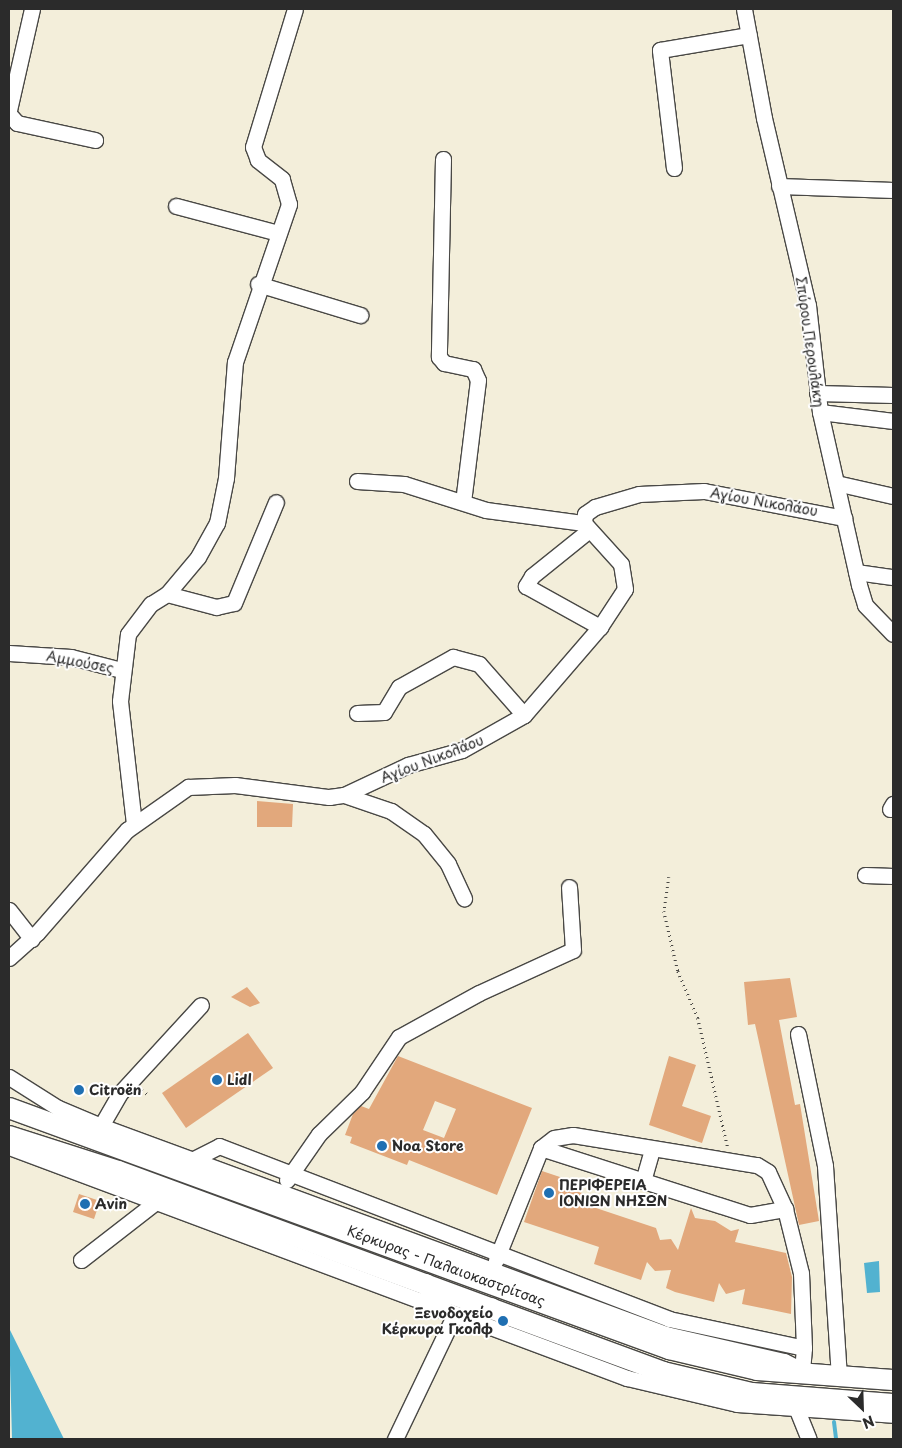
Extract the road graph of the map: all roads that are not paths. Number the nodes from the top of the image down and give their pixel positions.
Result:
1 (32, 9) edge
2 (295, 9) edge
3 (744, 9) edge
4 (749, 35) junction
5 (9, 112) edge
6 (95, 140) dead end
7 (443, 159) dead end
8 (674, 168) dead end
9 (779, 186) junction
10 (893, 190) edge
11 (176, 206) dead end
12 (278, 233) junction
13 (258, 284) junction
14 (360, 315) dead end
15 (817, 393) junction
16 (893, 395) edge
17 (820, 412) junction
18 (893, 421) edge
19 (357, 481) dead end
20 (836, 483) junction
21 (893, 496) edge
22 (276, 502) dead end
23 (463, 502) junction
24 (844, 518) junction
25 (586, 527) junction
26 (856, 572) junction
27 (893, 577) edge
28 (167, 594) junction
29 (600, 628) junction
30 (893, 634) edge
31 (9, 653) edge
32 (121, 670) junction
33 (357, 713) dead end
34 (524, 715) junction
35 (344, 795) junction
36 (134, 824) junction
37 (864, 875) dead end
38 (893, 876) edge
39 (569, 887) dead end
40 (464, 899) dead end
41 (9, 910) edge
42 (32, 939) junction
43 (9, 958) edge
44 (201, 1005) dead end
45 (798, 1034) dead end
46 (9, 1077) edge
47 (9, 1108) edge
48 (98, 1131) junction
49 (9, 1136) edge
50 (9, 1147) edge
51 (541, 1148) junction
52 (652, 1149) junction
53 (71, 1156) junction
54 (186, 1163) junction
55 (292, 1173) junction
56 (643, 1181) junction
57 (279, 1191) junction
58 (158, 1200) junction
59 (785, 1209) junction
60 (499, 1251) junction
61 (81, 1260) dead end
62 (493, 1269) junction
63 (468, 1274) junction
64 (426, 1284) junction
65 (492, 1308) junction
66 (454, 1313) junction
67 (804, 1348) junction
68 (806, 1372) junction
69 (839, 1376) junction
70 (893, 1380) edge
71 (893, 1404) edge
72 (797, 1410) junction
73 (893, 1415) edge
74 (395, 1439) edge
75 (809, 1439) edge

1 - 5 street
2 - 12 street
3 - 4 street, Σπύρου Περουλάκη
4 - 8 street
4 - 9 street, Σπύρου Περουλάκη
5 - 6 street
7 - 23 street
9 - 10 street
9 - 15 street, Σπύρου Περουλάκη
11 - 12 street
12 - 13 street
13 - 14 street
13 - 28 street
15 - 16 street
15 - 17 street, Σπύρου Περουλάκη
17 - 18 street
17 - 20 street, Σπύρου Περουλάκη
19 - 23 street
20 - 21 street
20 - 24 street, Σπύρου Περουλάκη
22 - 28 street
23 - 25 street
24 - 25 street, Αγίου Νικολάου
24 - 26 street, Σπύρου Περουλάκη
25 - 29 street, Αγίου Νικολάου
25 - 29 street
26 - 27 street
26 - 30 street, Σπύρου Περουλάκη
28 - 32 street
29 - 34 street, Αγίου Νικολάου
31 - 32 street, Αμμούσες
32 - 36 street
33 - 34 street
34 - 35 street, Αγίου Νικολάου
35 - 36 street, Αγίου Νικολάου
35 - 40 street
36 - 42 street, Αγίου Νικολάου
37 - 38 street
39 - 55 street
41 - 42 street
42 - 43 street, Αγίου Νικολάου
44 - 48 street
45 - 69 street
46 - 48 street
47 - 48 main road, Κέρκυρας - Παλαιοκαστρίτσας
48 - 53 main road
48 - 54 main road, Κέρκυρας - Παλαιοκαστρίτσας
49 - 53 main road, Κέρκυρας - Παλαιοκαστρίτσας
50 - 58 street
51 - 52 street
51 - 56 street
51 - 60 street
52 - 56 street
52 - 59 street
53 - 64 main road, Κέρκυρας - Παλαιοκαστρίτσας
54 - 55 street
54 - 57 street
54 - 63 main road, Κέρκυρας - Παλαιοκαστρίτσας
55 - 57 street
55 - 60 street
56 - 59 street
57 - 62 street
58 - 61 street
58 - 66 street
59 - 67 street
60 - 62 street
60 - 67 street
62 - 63 street
62 - 68 street
63 - 68 main road, Κέρκυρας - Παλαιοκαστρίτσας
64 - 65 main road, Κέρκυρας - Παλαιοκαστρίτσας
64 - 66 main road
65 - 66 main road
65 - 71 main road, Κέρκυρας - Παλαιοκαστρίτσας
66 - 72 street
66 - 74 street
67 - 68 street
68 - 69 main road, Κέρκυρας - Παλαιοκαστρίτσας
69 - 70 main road, Κέρκυρας - Παλαιοκαστρίτσας
72 - 73 street
72 - 75 street

